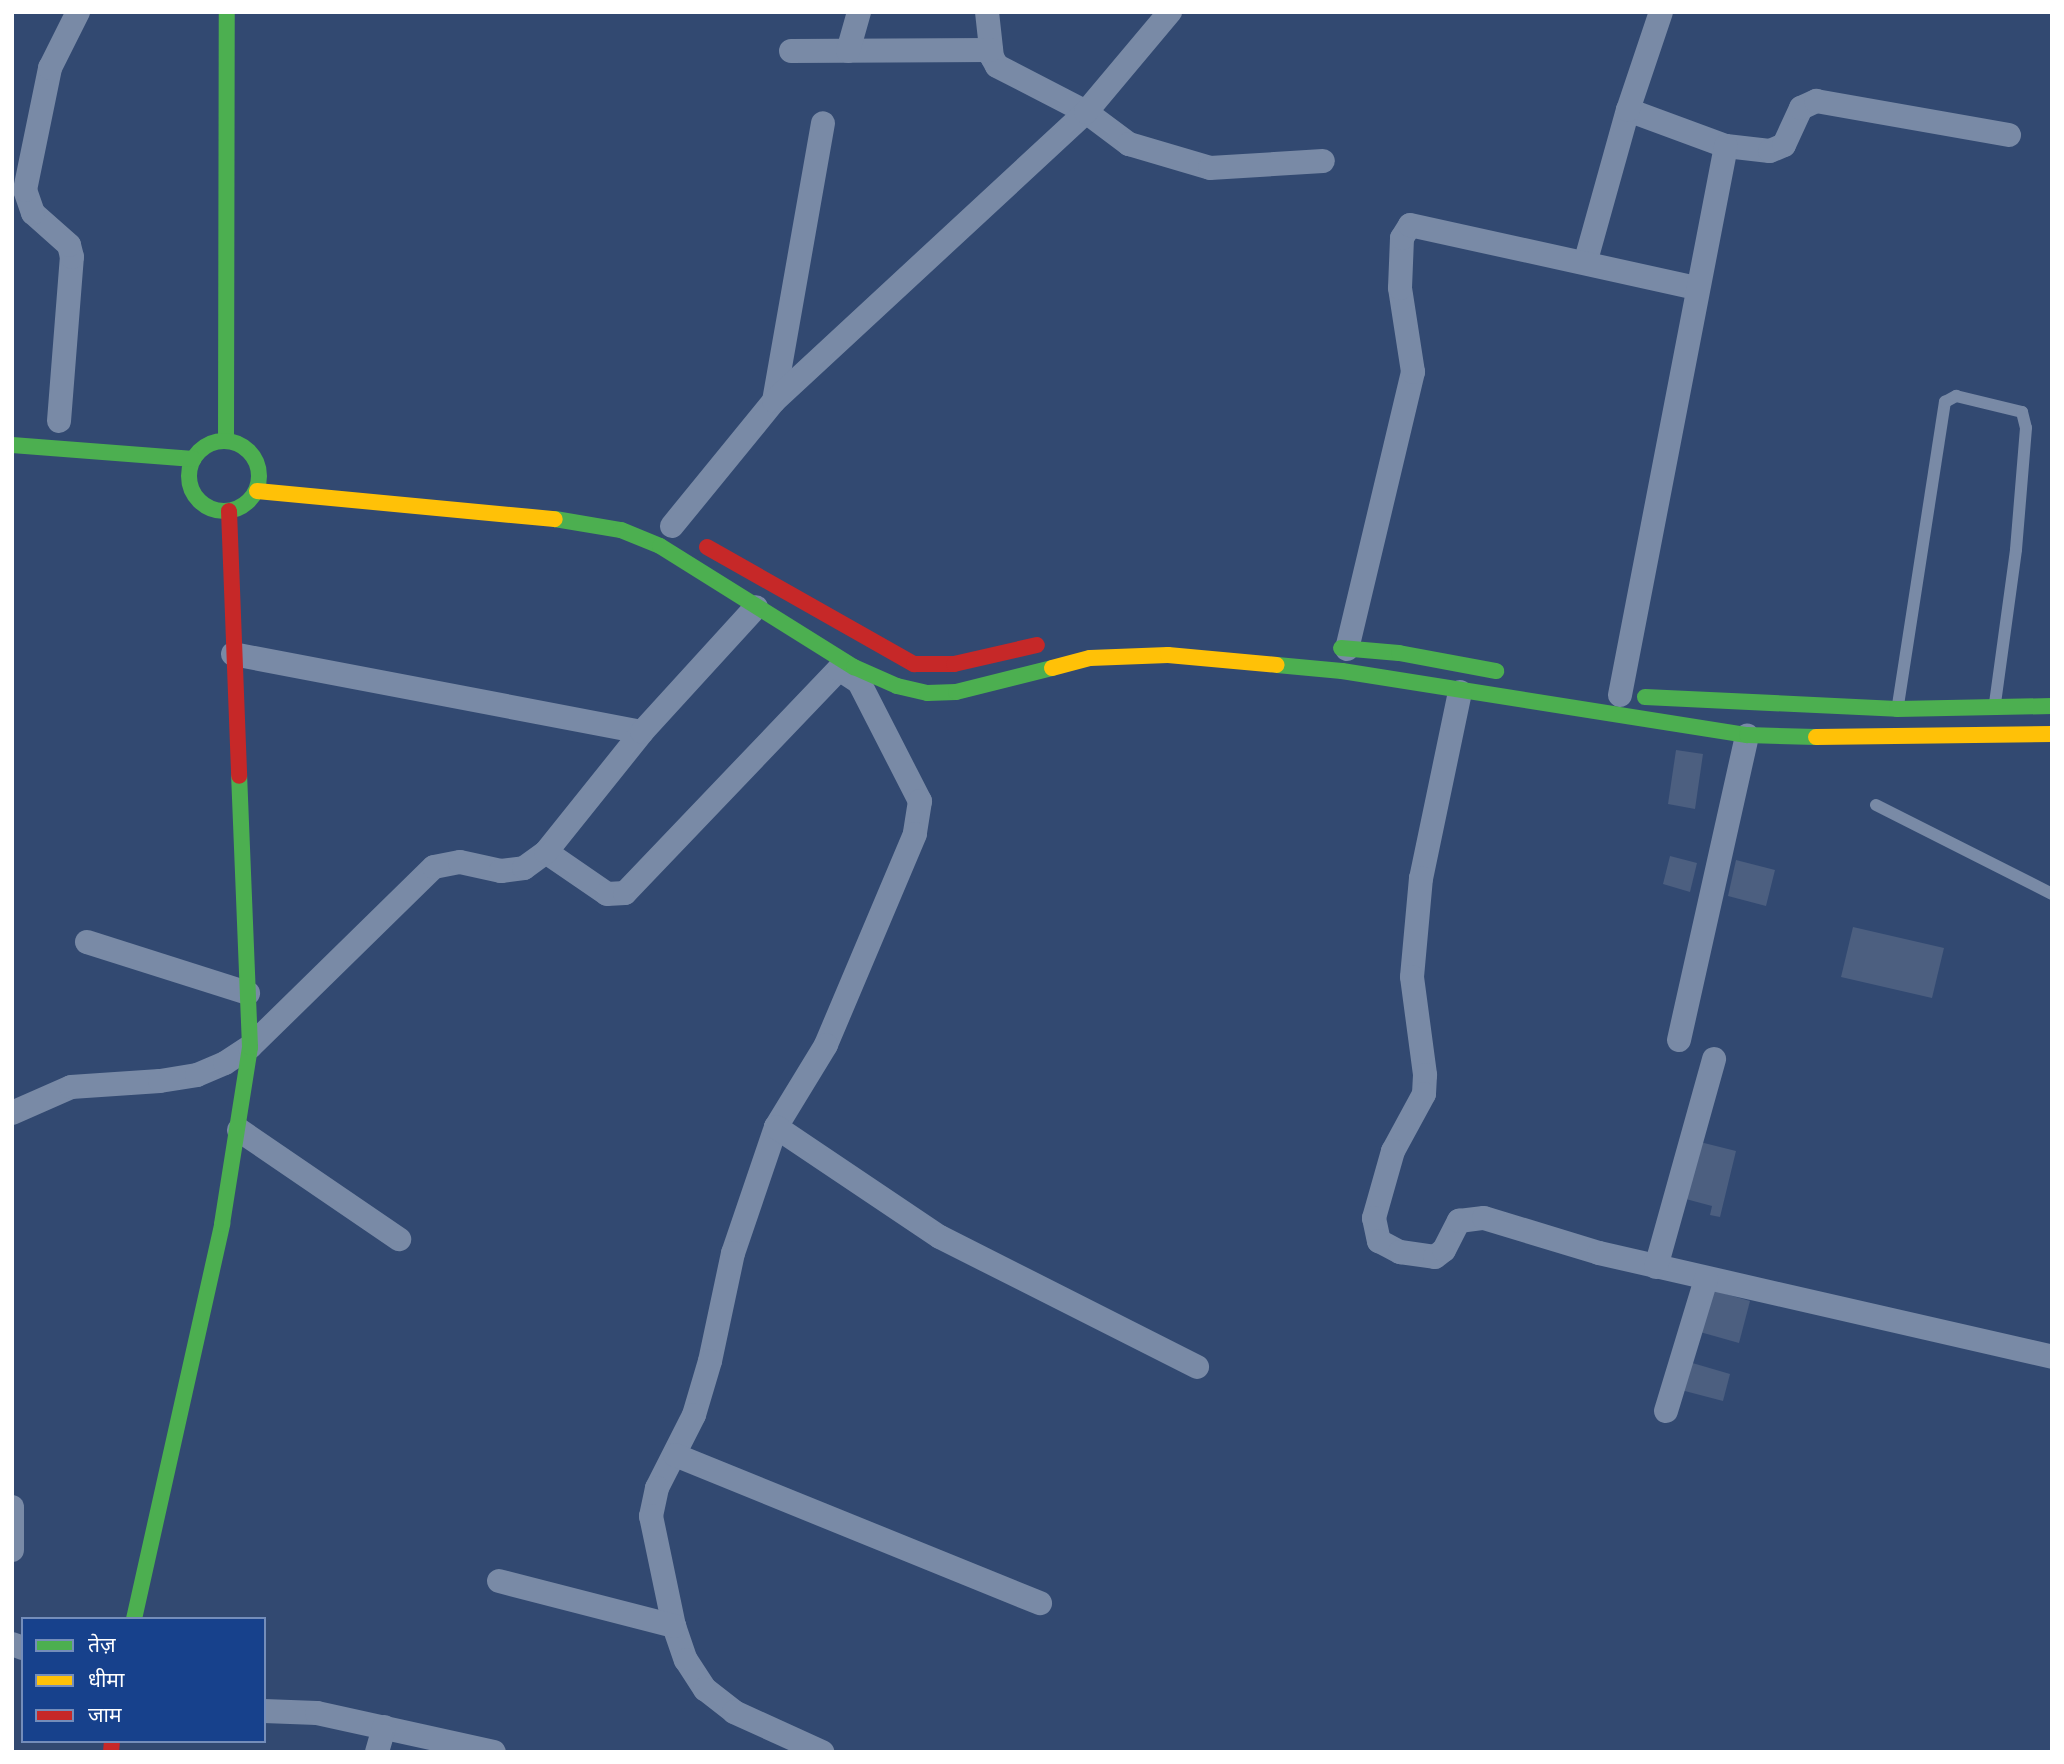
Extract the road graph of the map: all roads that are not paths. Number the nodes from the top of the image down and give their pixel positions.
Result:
1 (78, 12) edge
2 (227, 12) edge
3 (859, 12) edge
4 (988, 12) edge
5 (1170, 12) edge
6 (1661, 12) edge
7 (991, 50) junction
8 (791, 51) dead end
9 (848, 51) junction
10 (1628, 110) junction
11 (1086, 112) junction
12 (824, 123) dead end
13 (2010, 135) dead end
14 (1726, 146) junction
15 (1323, 161) dead end
16 (1586, 260) junction
17 (1696, 288) junction
18 (774, 401) junction
19 (59, 421) dead end
20 (226, 440) junction
21 (12, 445) edge
22 (193, 459) junction
23 (258, 468) junction
24 (281, 471) dead end
25 (257, 491) junction
26 (229, 511) junction
27 (677, 529) joint
28 (756, 607) junction
29 (1051, 642) dead end
30 (1320, 647) dead end
31 (1347, 649) junction
32 (233, 654) junction
33 (1516, 675) dead end
34 (1460, 692) junction
35 (1613, 693) joint
36 (2052, 706) edge
37 (1897, 709) junction
38 (1994, 710) junction
39 (642, 732) junction
40 (2052, 734) edge
41 (1747, 735) junction
42 (1876, 805) dead end
43 (546, 852) junction
44 (2052, 894) edge
45 (87, 943) dead end
46 (248, 993) junction
47 (1679, 1040) dead end
48 (250, 1047) junction
49 (1714, 1059) dead end
50 (12, 1114) edge
51 (776, 1126) junction
52 (239, 1130) junction
53 (399, 1239) dead end
54 (1656, 1267) junction
55 (1706, 1279) junction
56 (2052, 1357) edge
57 (1197, 1367) dead end
58 (1666, 1411) dead end
59 (675, 1455) junction
60 (12, 1507) edge
61 (12, 1550) edge
62 (499, 1581) dead end
63 (1040, 1603) dead end
64 (134, 1617) edge
65 (674, 1626) junction
66 (266, 1711) edge
67 (384, 1727) junction
68 (457, 1747) edge
69 (798, 1747) edge
70 (377, 1752) edge
71 (494, 1752) edge
72 (822, 1752) edge

1 - 19 street
2 - 20 main road
3 - 9 street
4 - 7 street
5 - 11 street
6 - 10 street
7 - 9 street
7 - 11 street
8 - 9 street
10 - 14 street
10 - 16 street
11 - 15 street
11 - 18 street
12 - 18 street
13 - 14 street
14 - 17 street
16 - 17 street
16 - 31 street
17 - 35 street
18 - 27 street
20 - 22 main road
20 - 23 main road
21 - 22 main road
22 - 26 main road
23 - 24 main road
23 - 25 main road
25 - 26 main road
25 - 28 main road
26 - 32 main road
27 - 29 main road
28 - 34 main road
28 - 39 street
30 - 31 main road
31 - 33 main road
32 - 39 street
32 - 46 main road
34 - 41 main road
34 - 54 street
35 - 37 main road
36 - 38 main road
37 - 38 main road
37 - 38 lane
39 - 43 street
40 - 41 main road
41 - 47 street
42 - 44 lane
43 - 48 street
43 - 51 street
45 - 46 street
46 - 48 main road
48 - 50 street
48 - 52 main road
49 - 54 street
51 - 57 street
51 - 59 street
52 - 53 street
52 - 64 main road
54 - 55 street
55 - 56 street
55 - 58 street
59 - 63 street
59 - 65 street
60 - 61 street
62 - 65 street
65 - 69 street
66 - 67 street
67 - 68 street
67 - 70 street
68 - 71 street
69 - 72 street

